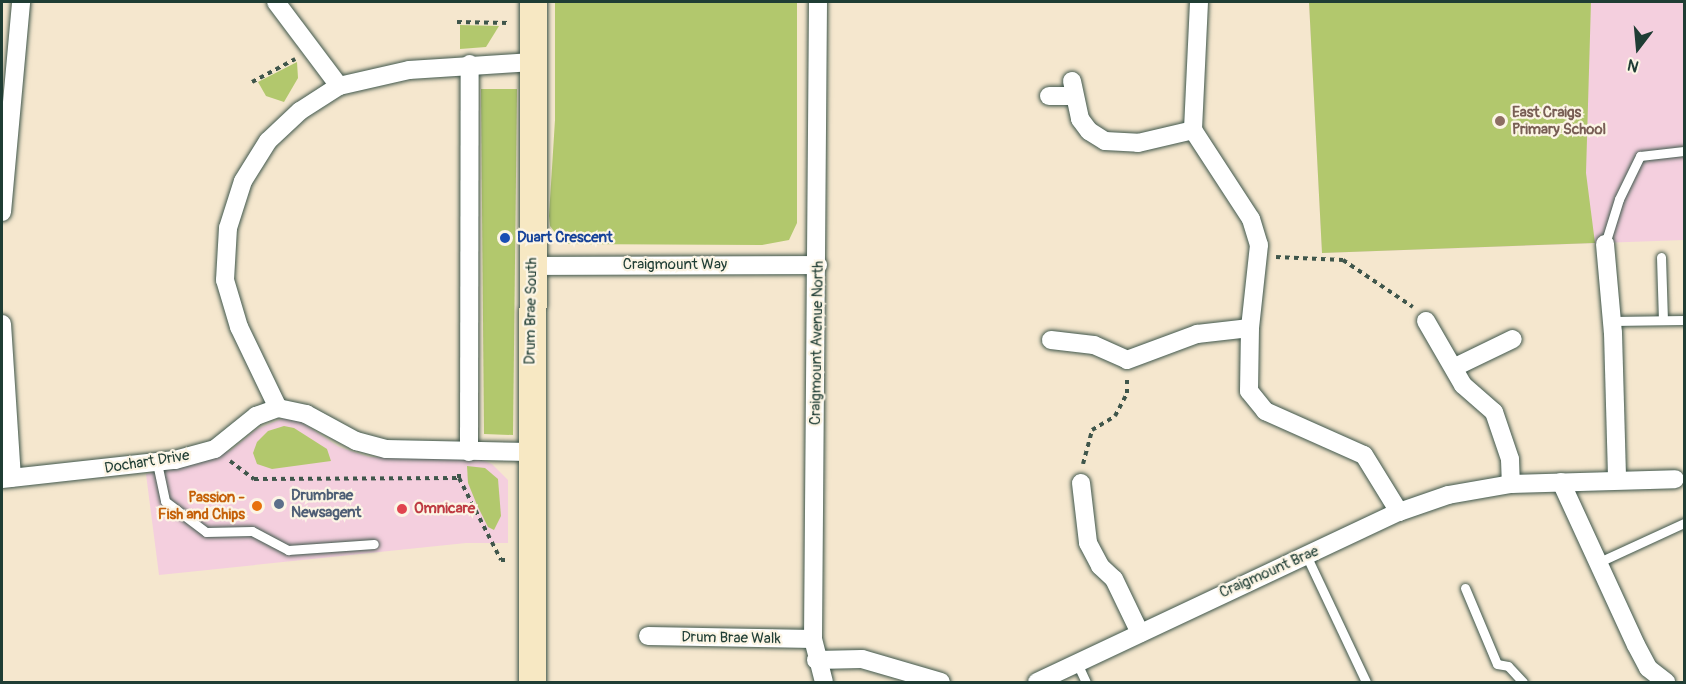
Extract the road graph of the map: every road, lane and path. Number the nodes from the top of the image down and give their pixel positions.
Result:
1 (21, 2) edge
2 (277, 2) edge
3 (819, 2) edge
4 (1199, 2) edge
5 (533, 13) edge
6 (457, 22) dead end
7 (312, 50) junction
8 (533, 62) junction
9 (470, 64) junction
10 (252, 82) dead end
11 (339, 86) junction
12 (1049, 96) dead end
13 (5, 106) edge
14 (1193, 130) junction
15 (1684, 151) edge
16 (2, 212) edge
17 (1605, 244) joint
18 (1661, 257) dead end
19 (1258, 259) junction
20 (818, 265) junction
21 (532, 266) junction
22 (1663, 320) junction
23 (1684, 320) edge
24 (1426, 321) joint
25 (1612, 321) junction
26 (2, 324) edge
27 (1250, 328) junction
28 (1513, 339) dead end
29 (1051, 340) dead end
30 (1127, 360) junction
31 (1455, 367) junction
32 (278, 408) junction
33 (215, 449) junction
34 (465, 451) junction
35 (530, 452) junction
36 (157, 463) junction
37 (7, 478) edge
38 (459, 478) junction
39 (1675, 479) dead end
40 (1617, 480) junction
41 (1561, 482) junction
42 (1081, 483) joint
43 (1511, 484) junction
44 (1399, 512) junction
45 (1684, 523) edge
46 (374, 544) dead end
47 (1306, 555) junction
48 (1597, 563) junction
49 (531, 572) junction
50 (1465, 588) dead end
51 (1140, 633) junction
52 (648, 636) dead end
53 (813, 639) junction
54 (816, 660) junction
55 (1077, 663) junction
56 (532, 682) edge
57 (824, 682) edge
58 (941, 682) edge
59 (1037, 682) edge
60 (1086, 682) edge
61 (1366, 682) edge
62 (1523, 682) edge
63 (1666, 682) edge

1 - 13 street
2 - 7 street
3 - 20 street, Craigmount Avenue North
4 - 14 street
5 - 6 path
5 - 8 main road, Drum Brae South
7 - 10 path
7 - 11 street
8 - 9 street
8 - 21 main road, Drum Brae South
9 - 11 street
9 - 34 street
11 - 32 street
12 - 14 street
13 - 16 street
14 - 19 street
15 - 17 lane
17 - 25 street
18 - 22 lane
19 - 24 path
19 - 27 street
20 - 21 street, Craigmount Way
20 - 53 street, Craigmount Avenue North
21 - 35 main road, Drum Brae South
22 - 23 lane
22 - 25 lane
24 - 31 street
25 - 40 street
26 - 37 street
27 - 30 street
27 - 44 street
28 - 31 street
29 - 30 street
30 - 42 path
31 - 43 street
32 - 33 street, Dochart Drive
32 - 34 street
33 - 36 street, Dochart Drive
33 - 38 path
34 - 35 street
34 - 38 path
35 - 49 main road, Drum Brae South
36 - 37 street, Dochart Drive
36 - 46 lane
38 - 49 path
39 - 40 street, Craigmount Brae
40 - 41 street, Craigmount Brae
41 - 43 street, Craigmount Brae
41 - 48 street
42 - 51 street
43 - 44 street, Craigmount Brae
44 - 47 street, Craigmount Brae
45 - 48 lane
47 - 51 street, Craigmount Brae
47 - 61 lane
48 - 63 street
49 - 56 main road, Drum Brae South
50 - 62 lane
51 - 55 street, Craigmount Brae
52 - 53 street, Drum Brae Walk
53 - 54 street, Craigmount Avenue North
54 - 57 street, Craigmount Avenue North
54 - 58 street
55 - 59 street, Craigmount Brae
55 - 60 lane

